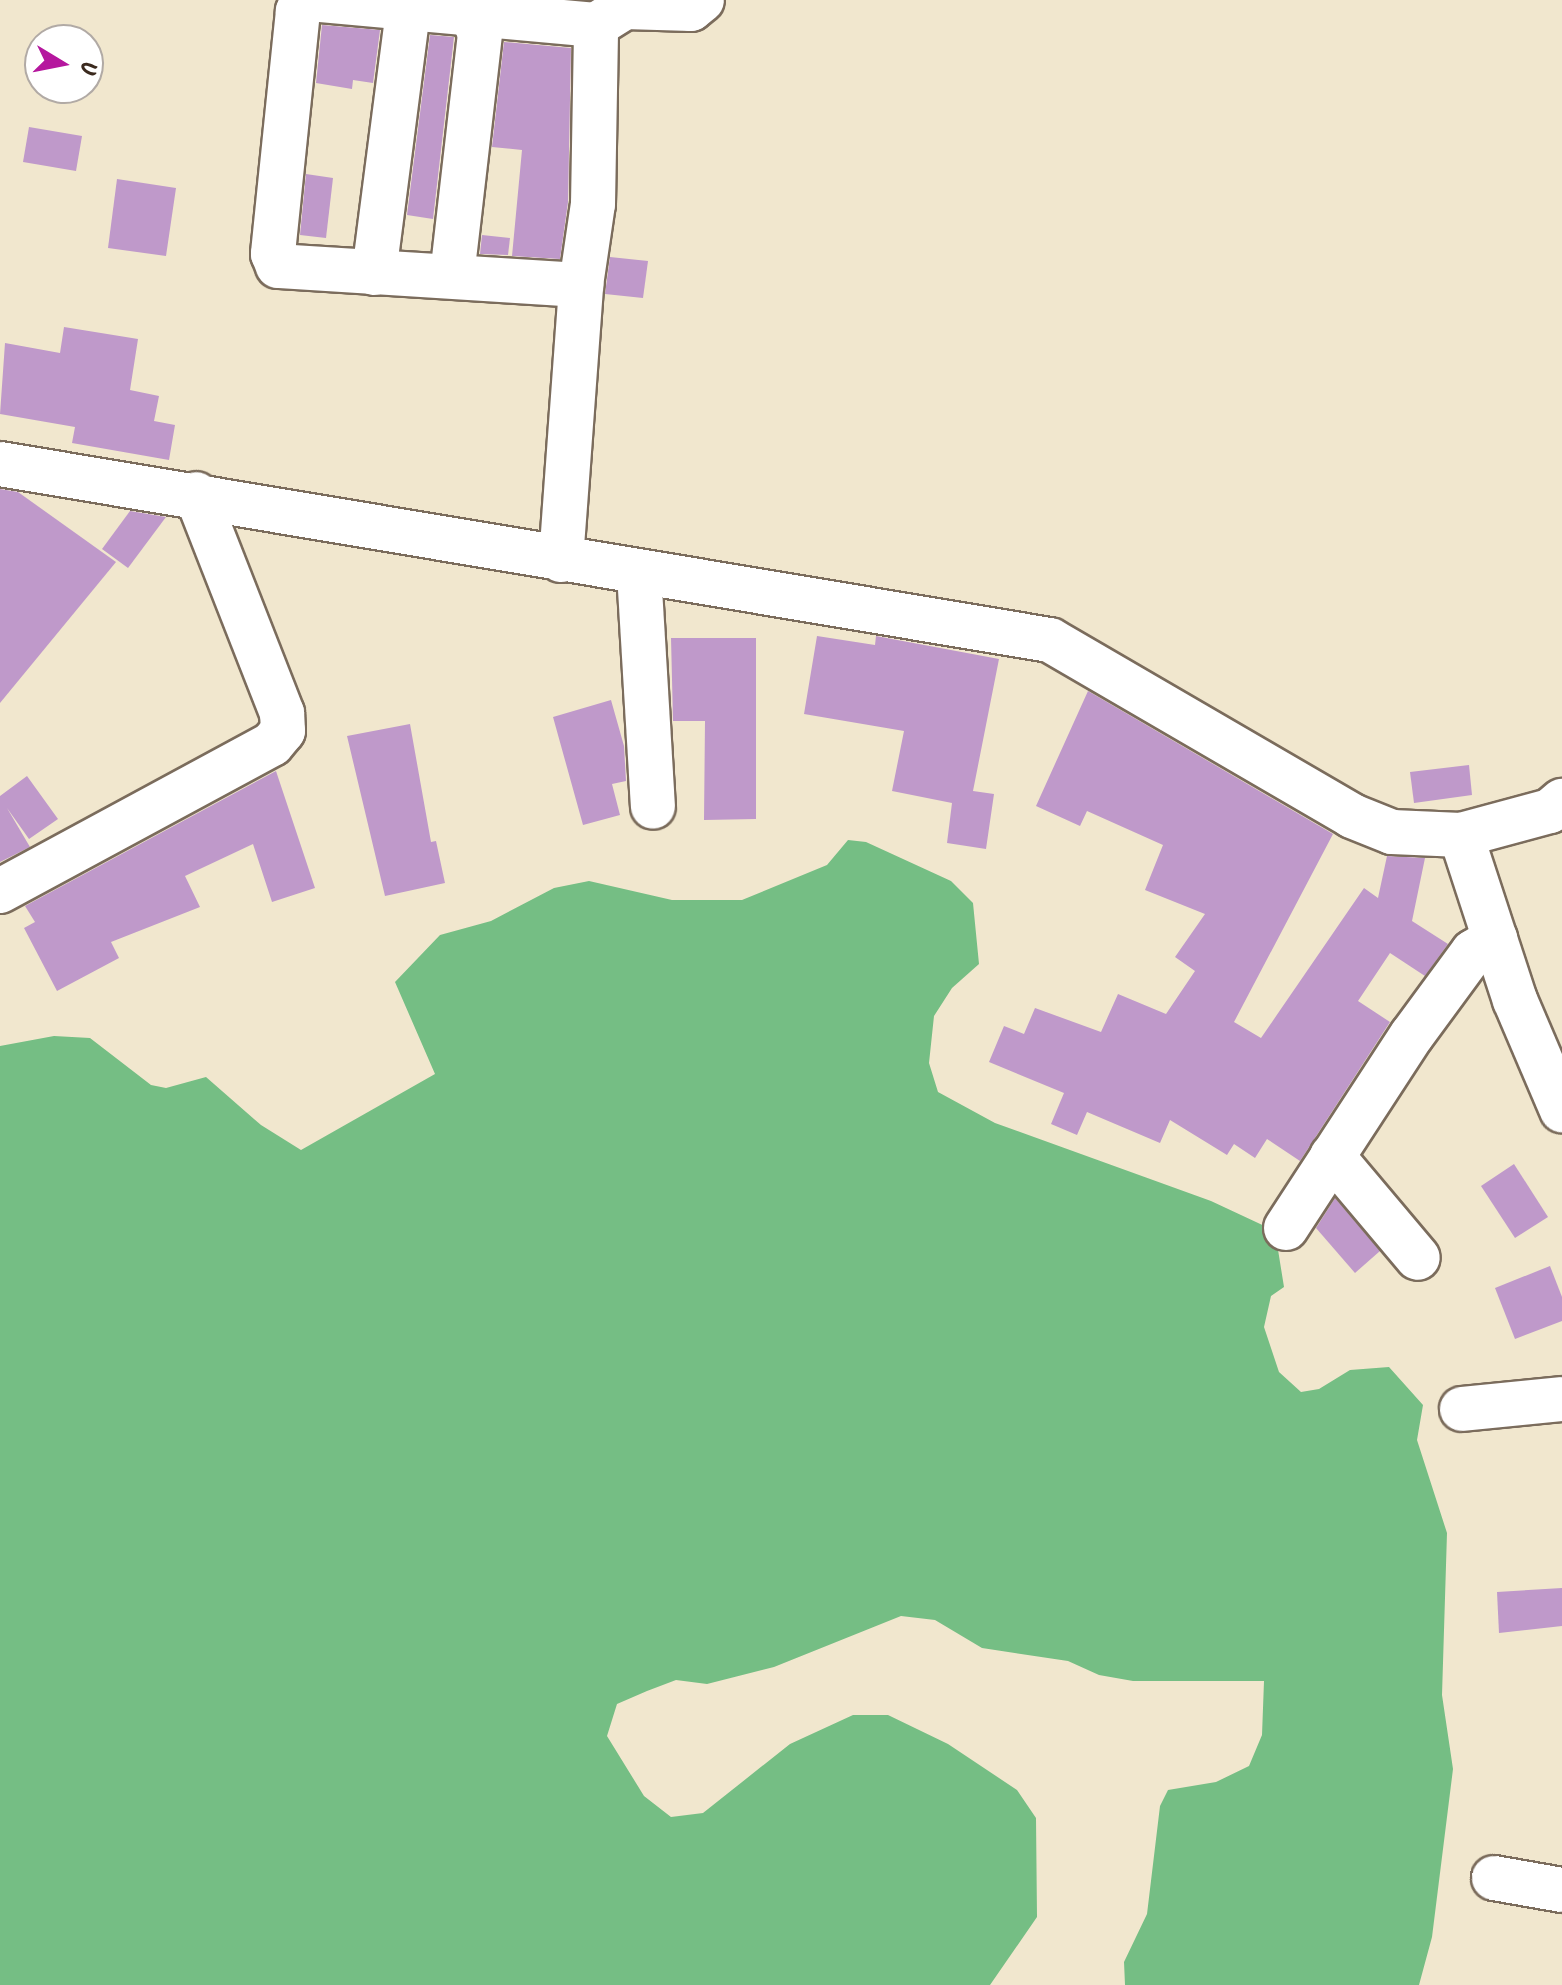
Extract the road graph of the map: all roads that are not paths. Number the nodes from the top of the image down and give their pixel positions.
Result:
1 (304, 0) edge
2 (321, 0) edge
3 (702, 0) edge
4 (473, 9) edge
5 (408, 10) junction
6 (596, 25) junction
7 (374, 273) junction
8 (452, 276) junction
9 (581, 285) junction
10 (0, 464) edge
11 (196, 494) junction
12 (561, 560) junction
13 (639, 572) junction
14 (1562, 801) edge
15 (653, 807) dead end
16 (1461, 835) junction
17 (0, 891) edge
18 (1495, 939) junction
19 (1562, 1110) edge
20 (1332, 1156) junction
21 (1286, 1228) dead end
22 (1418, 1258) dead end
23 (1562, 1399) edge
24 (1462, 1409) dead end
25 (1494, 1878) dead end
26 (1562, 1890) edge

1 - 7 street
2 - 5 street
3 - 6 street
4 - 5 street
4 - 6 street
4 - 8 street
5 - 7 street
6 - 9 street
7 - 8 street
8 - 9 street
9 - 12 street
10 - 11 street
11 - 12 street
11 - 17 street
12 - 13 street
13 - 15 street
13 - 16 street
14 - 16 street
16 - 18 street
18 - 19 street
18 - 20 street
20 - 21 street
20 - 22 street
23 - 24 street
25 - 26 street

